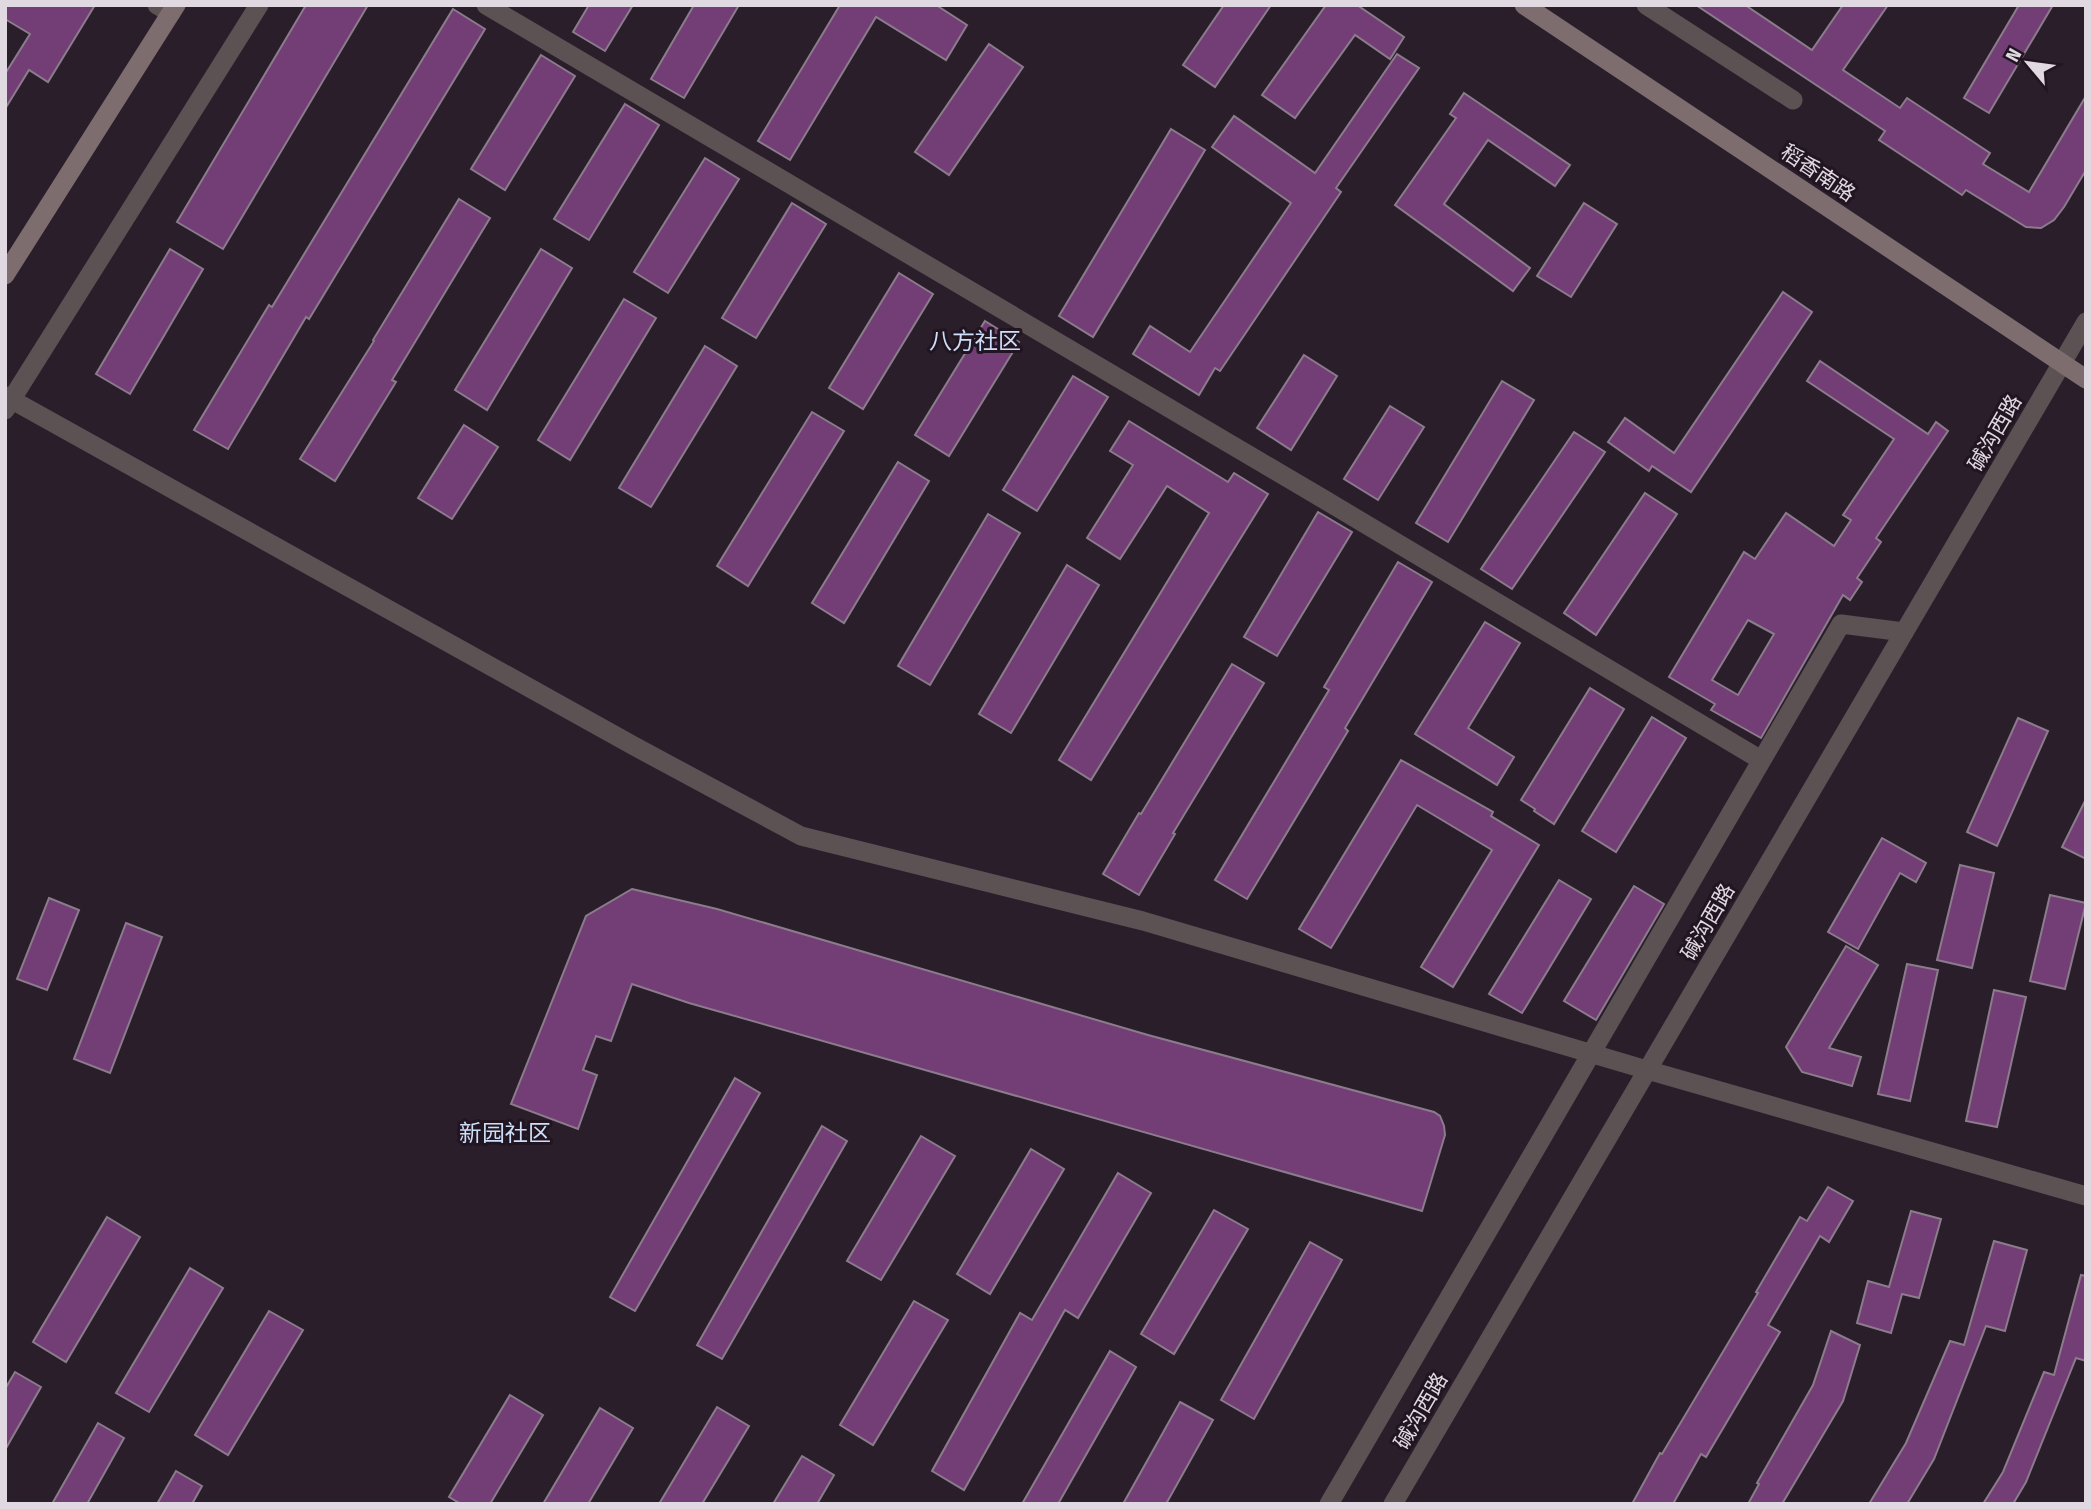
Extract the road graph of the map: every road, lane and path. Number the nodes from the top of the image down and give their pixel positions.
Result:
1 (259, 5) edge
2 (486, 5) edge
3 (1524, 5) edge
4 (1646, 5) edge
5 (168, 8) edge
6 (1793, 100) dead end
7 (5, 275) edge
8 (2086, 322) edge
9 (2062, 363) junction
10 (2086, 379) edge
11 (7, 402) edge
12 (1904, 632) junction
13 (1761, 760) junction
14 (1590, 1053) junction
15 (1647, 1070) junction
16 (2086, 1196) edge
17 (1329, 1504) edge
18 (1393, 1504) edge

1 - 11 street
2 - 13 street
3 - 9 main road, 稻香南路
4 - 6 street
5 - 7 main road
8 - 9 street, 碱沟西路
9 - 10 main road, 稻香南路
9 - 12 street, 碱沟西路
11 - 14 street
12 - 13 street
12 - 15 street, 碱沟西路
13 - 14 street
14 - 15 street
14 - 17 street
15 - 16 street
15 - 18 street, 碱沟西路

